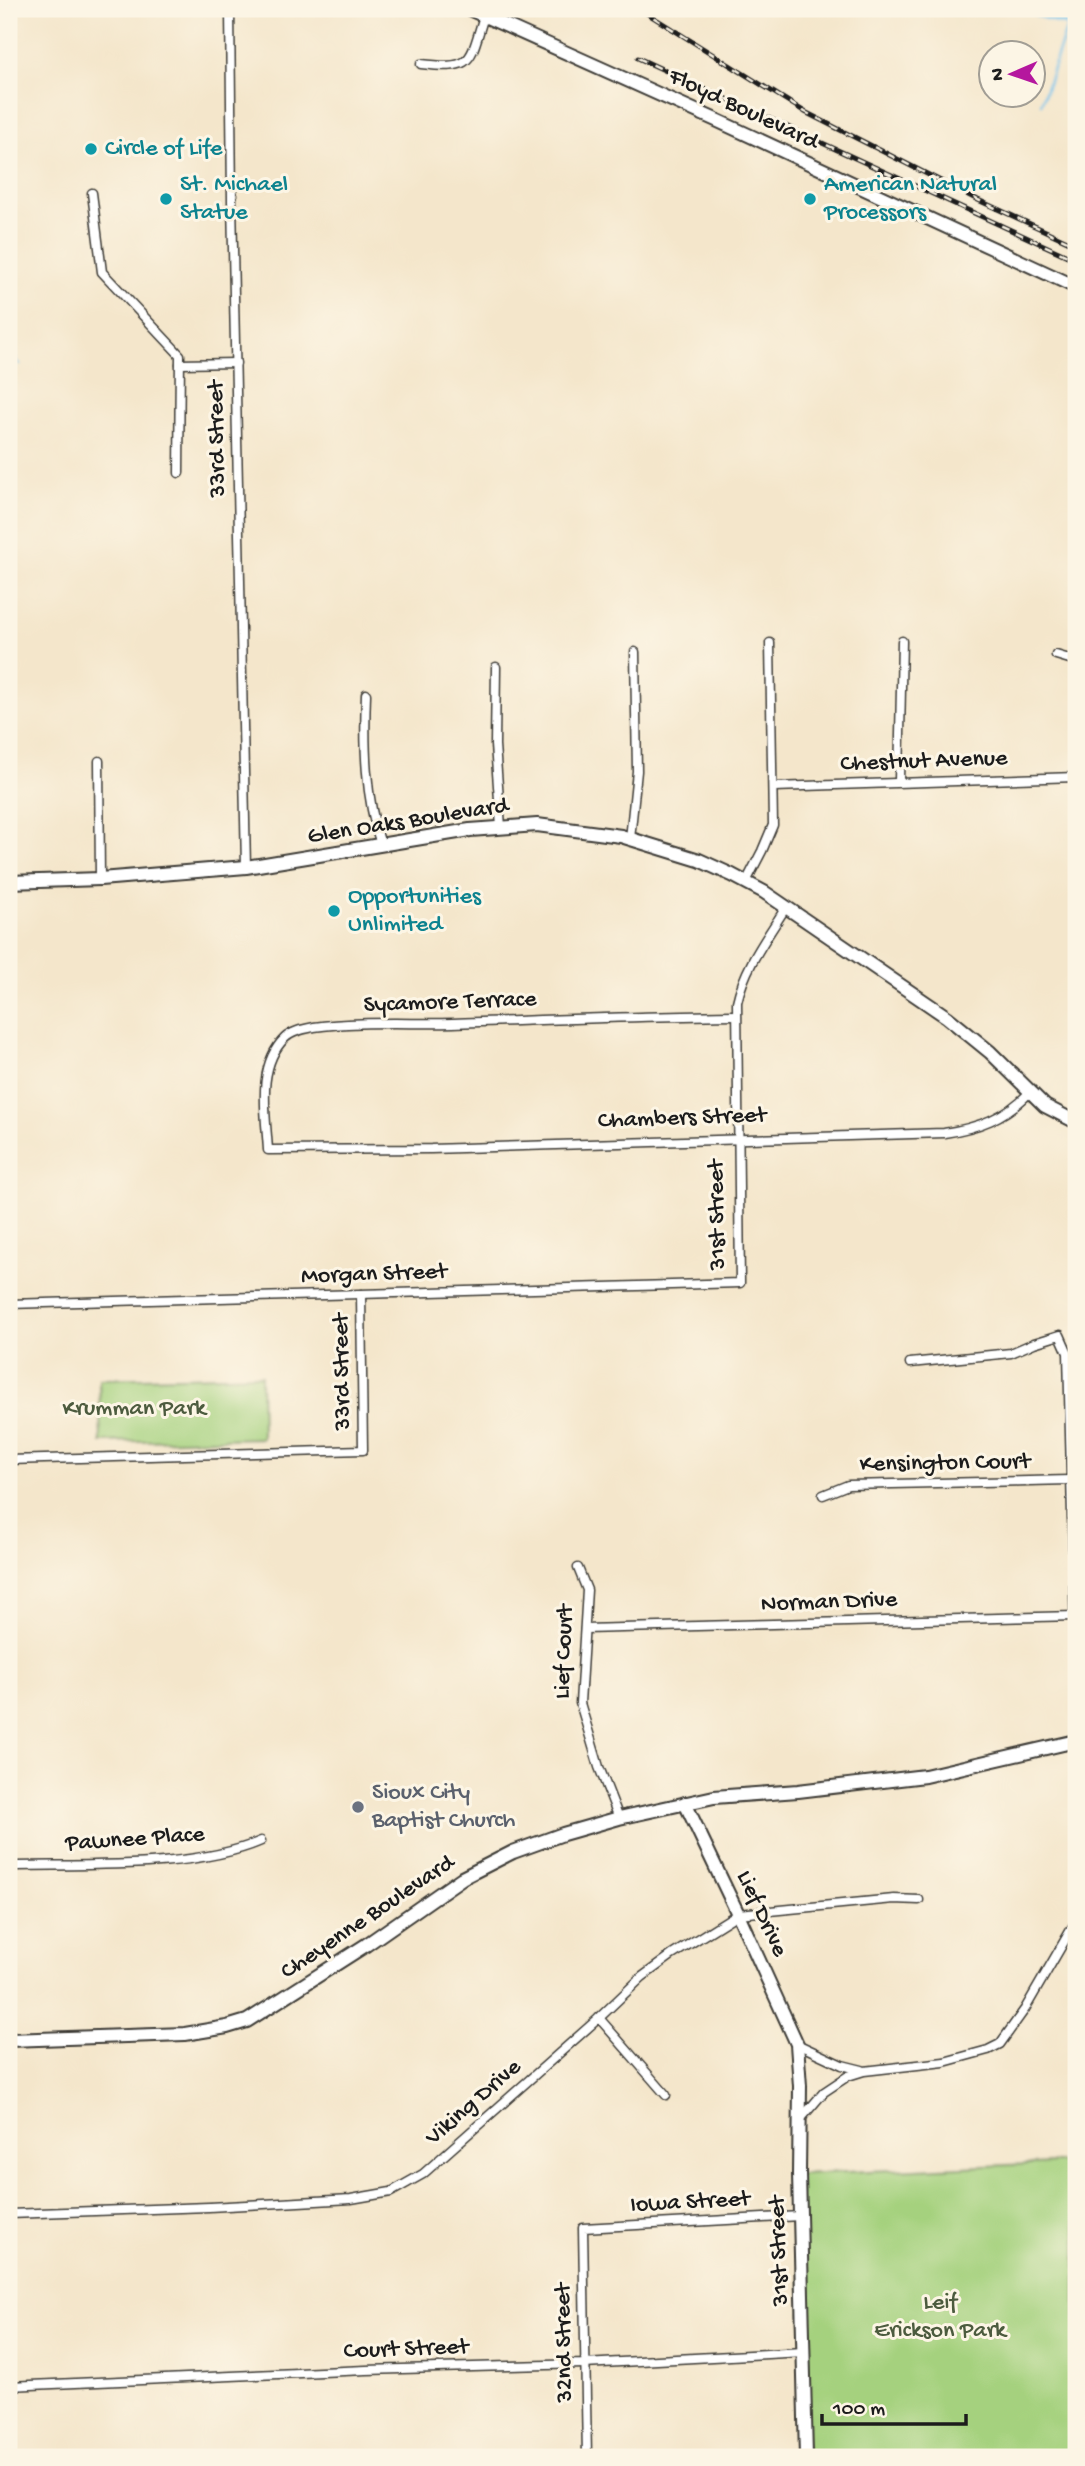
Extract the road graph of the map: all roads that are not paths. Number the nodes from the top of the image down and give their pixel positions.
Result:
1 (230, 9) edge
2 (469, 9) edge
3 (484, 16) junction
4 (421, 64) dead end
5 (92, 192) dead end
6 (1076, 287) edge
7 (236, 363) junction
8 (180, 364) junction
9 (179, 473) dead end
10 (902, 641) dead end
11 (770, 643) dead end
12 (635, 652) dead end
13 (1056, 655) dead end
14 (1076, 661) edge
15 (496, 667) dead end
16 (366, 694) dead end
17 (99, 761) dead end
18 (1076, 777) edge
19 (899, 781) junction
20 (774, 787) junction
21 (502, 827) junction
22 (630, 839) junction
23 (382, 845) junction
24 (246, 867) junction
25 (100, 879) junction
26 (9, 882) edge
27 (746, 882) junction
28 (786, 907) junction
29 (736, 1015) junction
30 (1029, 1093) junction
31 (1076, 1122) edge
32 (738, 1138) junction
33 (268, 1150) joint
34 (740, 1283) joint
35 (361, 1294) junction
36 (9, 1304) edge
37 (910, 1363) dead end
38 (9, 1460) edge
39 (1070, 1479) junction
40 (823, 1494) dead end
41 (578, 1568) dead end
42 (1075, 1616) edge
43 (585, 1629) junction
44 (1076, 1679) edge
45 (1076, 1741) edge
46 (685, 1802) junction
47 (619, 1818) junction
48 (261, 1841) dead end
49 (9, 1866) edge
50 (919, 1900) dead end
51 (738, 1914) junction
52 (1076, 1921) edge
53 (599, 2018) junction
54 (9, 2040) edge
55 (797, 2043) junction
56 (864, 2071) junction
57 (666, 2095) dead end
58 (799, 2121) junction
59 (9, 2214) edge
60 (800, 2216) junction
61 (583, 2228) joint
62 (804, 2352) junction
63 (584, 2364) junction
64 (9, 2386) edge
65 (587, 2457) edge
66 (806, 2457) edge

1 - 7 street, 33rd Street
2 - 3 main road, Floyd Boulevard
3 - 4 street
3 - 6 main road, Floyd Boulevard
5 - 8 street
7 - 8 street
7 - 24 street, 33rd Street
8 - 9 street
10 - 19 street
11 - 20 street
12 - 22 street
13 - 14 street
15 - 21 street
16 - 23 street
17 - 25 street
18 - 19 street, Chestnut Avenue
19 - 20 street, Chestnut Avenue
20 - 27 street
21 - 22 main road, Glen Oaks Boulevard
21 - 23 main road, Glen Oaks Boulevard
22 - 27 main road, Glen Oaks Boulevard
23 - 24 main road, Glen Oaks Boulevard
24 - 25 main road, Glen Oaks Boulevard
25 - 26 main road, Glen Oaks Boulevard
27 - 28 main road, Glen Oaks Boulevard
28 - 29 street, 31st Street
28 - 30 main road, Glen Oaks Boulevard
29 - 32 street, 31st Street
29 - 33 street, Sycamore Terrace
30 - 31 main road
30 - 32 street, Chambers Street
32 - 33 street, Chambers Street
32 - 34 street, 31st Street
34 - 35 street, Morgan Street
35 - 36 street, Morgan Street
35 - 38 street, 33rd Street
37 - 39 street
39 - 40 street, Kensington Court
39 - 42 street
41 - 43 street, Lief Court
42 - 43 street, Norman Drive
42 - 44 street
43 - 47 street, Lief Court
45 - 46 main road, Cheyenne Boulevard
46 - 47 main road, Cheyenne Boulevard
46 - 51 main road, Lief Drive
47 - 54 main road, Cheyenne Boulevard
48 - 49 street, Pawnee Place
50 - 51 street, Viking Drive
51 - 53 street, Viking Drive
51 - 55 main road, Lief Drive
52 - 56 street
53 - 57 street
53 - 59 street, Viking Drive
55 - 56 street
55 - 58 main road, 31st Street
56 - 58 street
58 - 60 main road, 31st Street
60 - 61 street, Iowa Street
60 - 62 main road, 31st Street
61 - 63 street, 32nd Street
62 - 63 street, Court Street
62 - 66 main road, 31st Street
63 - 64 street, Court Street
63 - 65 street, 32nd Street

